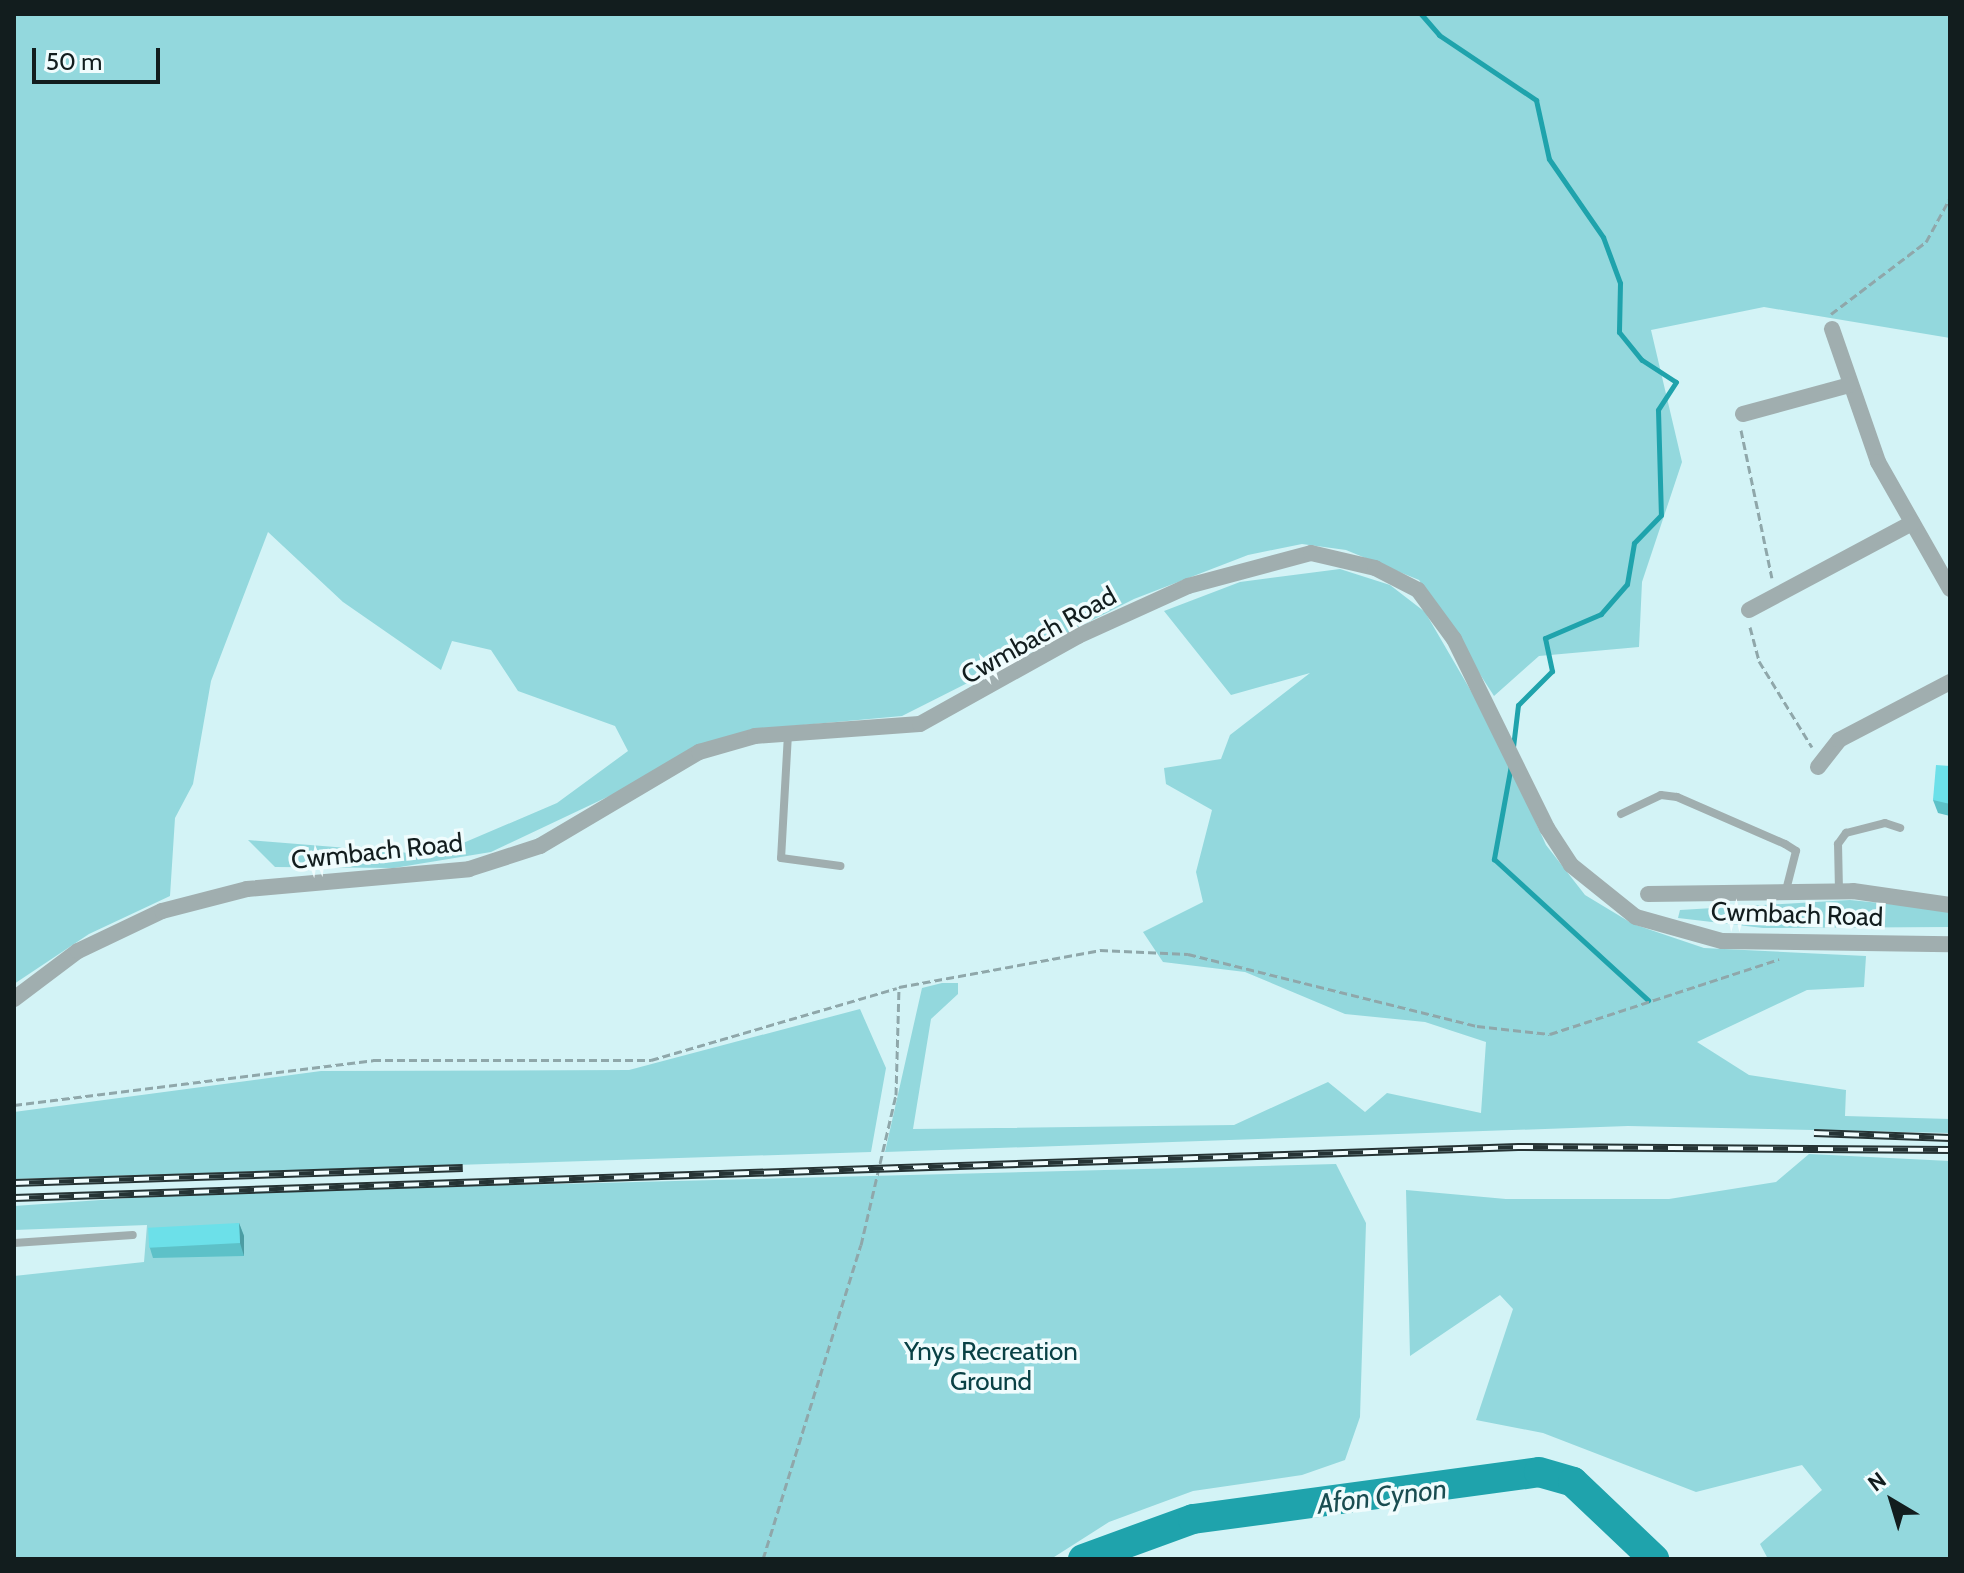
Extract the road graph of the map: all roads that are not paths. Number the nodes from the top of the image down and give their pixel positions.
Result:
1 (1832, 329) road end
2 (1850, 385) junction
3 (1743, 414) road end
4 (1912, 523) junction
5 (1945, 568) edge
6 (1950, 589) edge
7 (1749, 610) road end
8 (1950, 682) edge
9 (788, 734) junction
10 (1817, 760) road end
11 (1621, 814) dead end
12 (1900, 828) dead end
13 (840, 866) dead end
14 (1839, 892) junction
15 (1648, 894) dead end
16 (1784, 894) junction
17 (1950, 905) edge
18 (1950, 944) edge
19 (14, 999) edge
20 (133, 1235) dead end
21 (14, 1243) edge

1 - 2 street
2 - 3 street
2 - 4 street
4 - 5 street
4 - 7 street
5 - 6 street
8 - 10 street
9 - 13 lane
9 - 18 street, Cwmbach Road
9 - 19 street, Cwmbach Road
11 - 16 lane
12 - 14 lane
14 - 16 street, Cwmbach Road
14 - 17 street, Cwmbach Road
15 - 16 street, Cwmbach Road
20 - 21 lane

